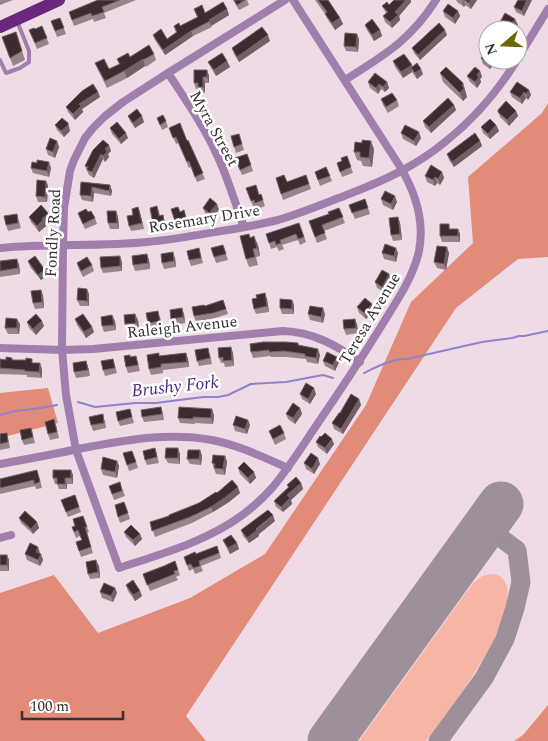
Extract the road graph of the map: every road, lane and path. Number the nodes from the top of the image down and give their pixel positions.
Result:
1 (60, 0) edge
2 (285, 0) edge
3 (293, 0) edge
4 (436, 0) edge
5 (548, 9) edge
6 (16, 20) junction
7 (0, 27) edge
8 (528, 41) edge
9 (0, 60) edge
10 (510, 70) edge
11 (168, 73) junction
12 (345, 80) junction
13 (403, 171) junction
14 (244, 227) junction
15 (63, 245) junction
16 (0, 248) edge
17 (0, 348) edge
18 (62, 350) junction
19 (360, 362) junction
20 (76, 450) junction
21 (0, 464) edge
22 (288, 468) junction
23 (11, 535) dead end
24 (0, 538) edge
25 (119, 568) joint

1 - 6 main road
2 - 11 street, Fondly Road
3 - 12 street, Teresa Avenue
4 - 12 street
5 - 8 street, Rosemary Drive
6 - 7 main road
6 - 9 lane
10 - 13 street, Rosemary Drive
11 - 14 street, Myra Street
11 - 15 street, Fondly Road
12 - 13 street, Teresa Avenue
13 - 14 street, Rosemary Drive
13 - 19 street, Teresa Avenue
14 - 15 street, Rosemary Drive
15 - 16 street, Rosemary Drive
15 - 18 street, Fondly Road
17 - 18 street, Raleigh Avenue
18 - 19 street, Raleigh Avenue
18 - 20 street, Fondly Road
19 - 22 street, Teresa Avenue
20 - 21 street
20 - 22 street
20 - 25 street, Fondly Road
22 - 25 street, Teresa Avenue
23 - 24 street

